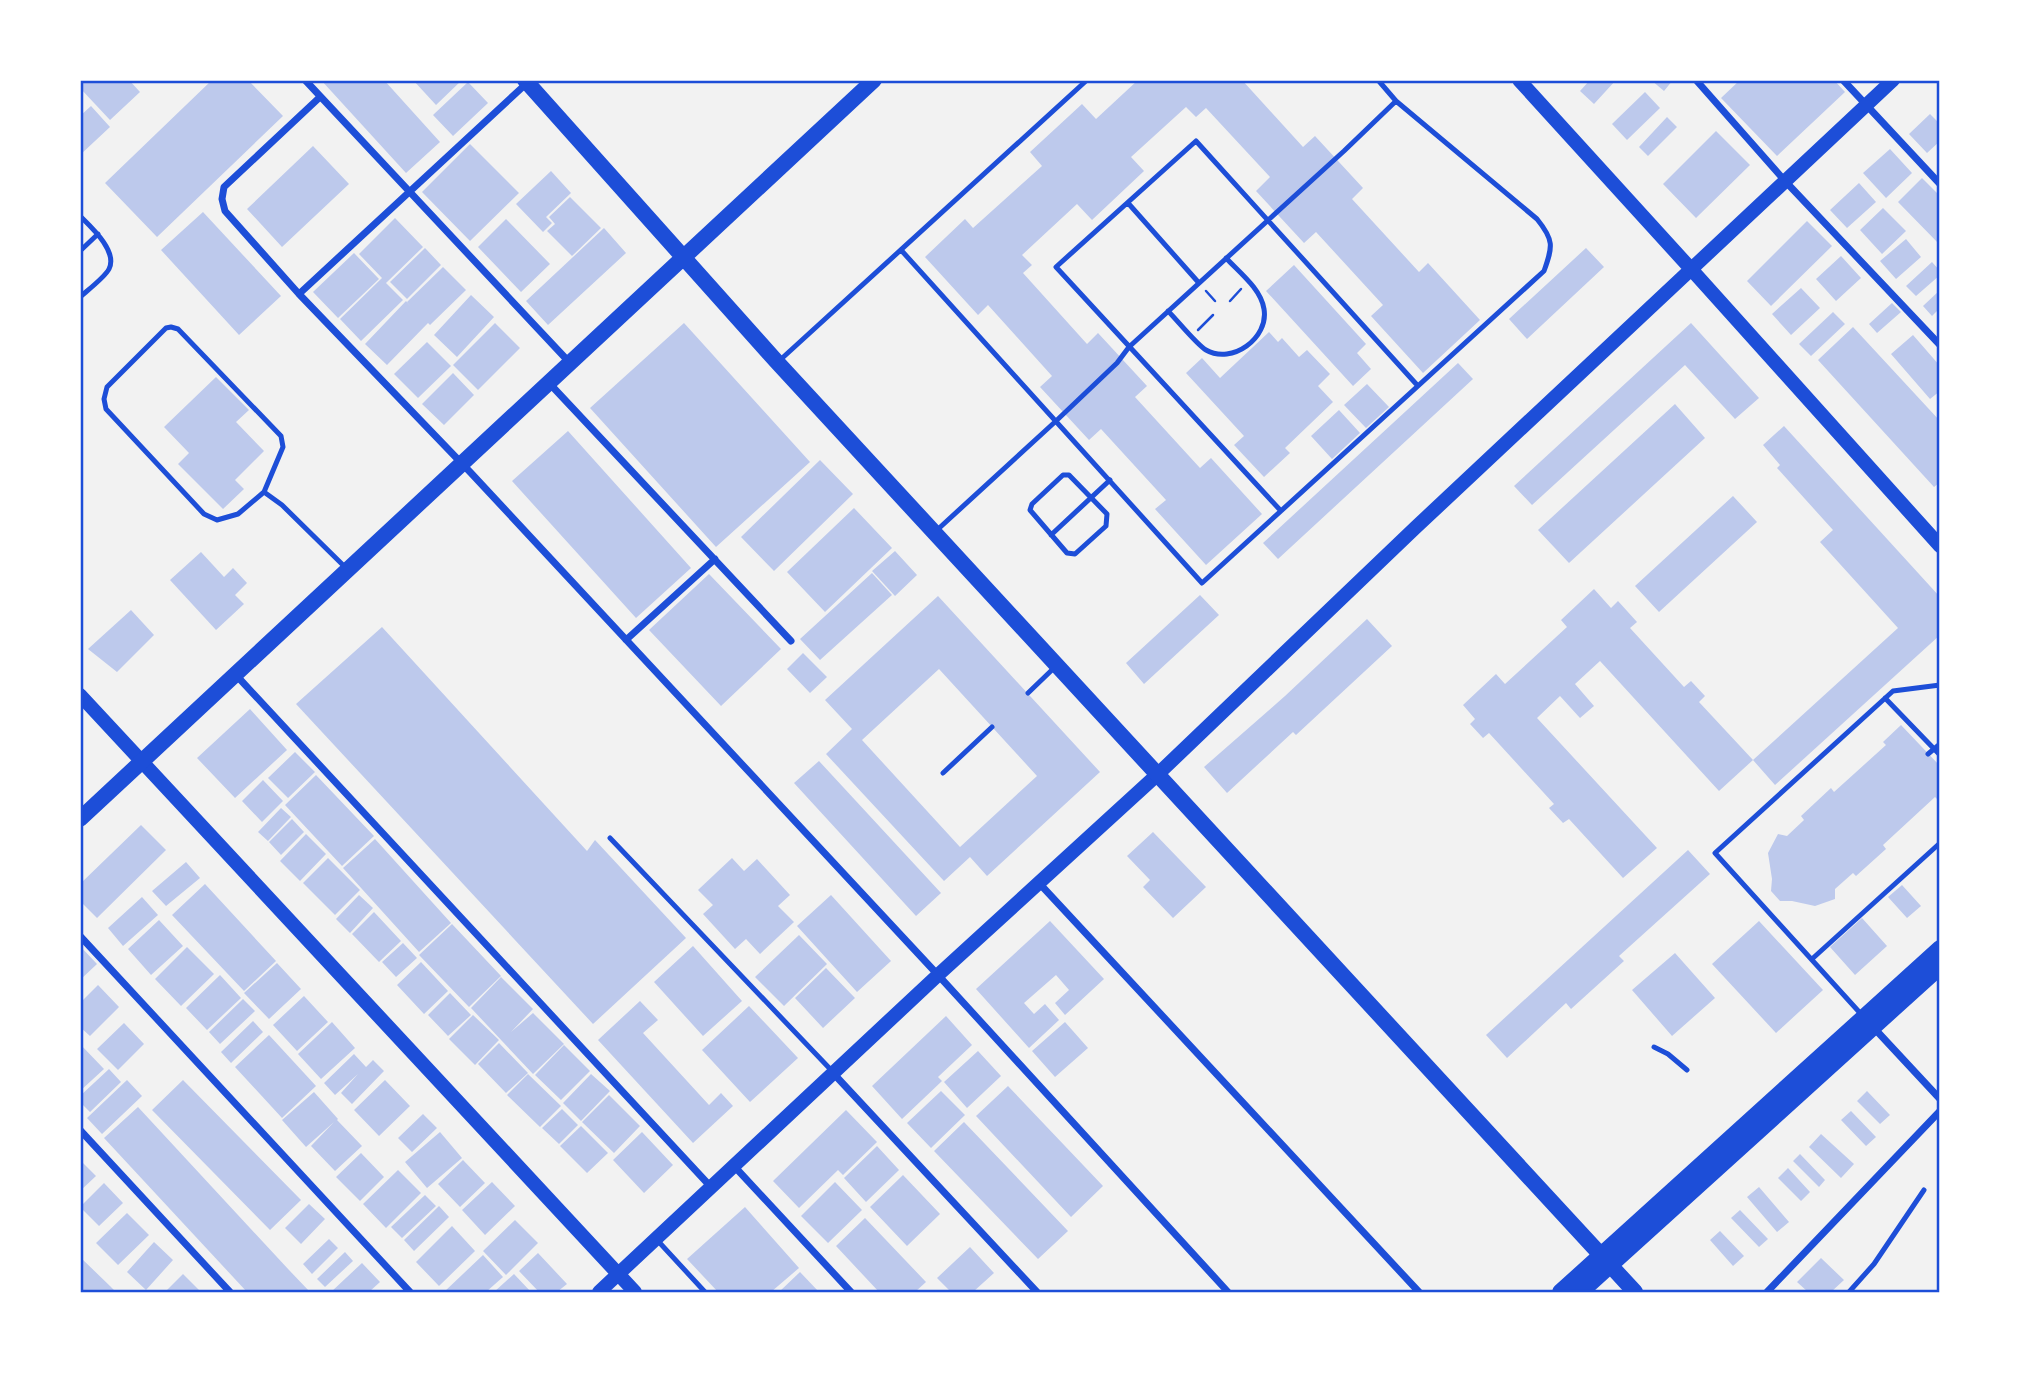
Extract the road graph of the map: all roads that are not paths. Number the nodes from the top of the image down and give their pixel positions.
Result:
1 (305, 80) edge
2 (1087, 80) edge
3 (1378, 80) edge
4 (1519, 80) edge
5 (1696, 80) edge
6 (1843, 80) edge
7 (1893, 80) edge
8 (526, 81) edge
9 (865, 84) edge
10 (320, 97) junction
11 (1396, 101) junction
12 (1866, 106) junction
13 (1785, 181) junction
14 (1940, 184) edge
15 (409, 192) junction
16 (1128, 203) junction
17 (80, 216) edge
18 (1268, 220) junction
19 (98, 234) junction
20 (901, 250) junction
21 (80, 251) edge
22 (685, 258) junction
23 (1226, 258) junction
24 (1691, 269) junction
25 (1199, 283) junction
26 (299, 294) junction
27 (80, 297) edge
28 (1168, 311) junction
29 (1940, 345) edge
30 (1129, 347) junction
31 (777, 362) junction
32 (571, 364) junction
33 (1418, 386) junction
34 (555, 389) junction
35 (1056, 421) junction
36 (467, 468) junction
37 (1110, 480) junction
38 (264, 492) junction
39 (1090, 498) junction
40 (1281, 511) junction
41 (934, 532) junction
42 (1051, 535) junction
43 (1940, 546) edge
44 (715, 559) junction
45 (348, 570) junction
46 (626, 640) junction
47 (791, 641) dead end
48 (1057, 665) junction
49 (236, 675) junction
50 (1940, 685) edge
51 (1028, 693) dead end
52 (80, 695) edge
53 (1885, 698) junction
54 (992, 727) dead end
55 (1937, 747) edge
56 (1928, 754) dead end
57 (1940, 755) edge
58 (142, 762) junction
59 (943, 773) dead end
60 (1158, 774) junction
61 (80, 819) edge
62 (610, 838) dead end
63 (1940, 843) edge
64 (1039, 883) junction
65 (80, 936) edge
66 (1940, 948) edge
67 (1812, 958) junction
68 (1940, 967) edge
69 (938, 975) junction
70 (1868, 1022) junction
71 (1654, 1047) dead end
72 (1687, 1070) dead end
73 (833, 1073) junction
74 (1940, 1099) edge
75 (1940, 1111) edge
76 (80, 1130) edge
77 (734, 1166) junction
78 (711, 1187) junction
79 (1924, 1190) dead end
80 (656, 1239) junction
81 (1606, 1260) junction
82 (618, 1274) junction
83 (230, 1293) edge
84 (411, 1293) edge
85 (598, 1293) edge
86 (635, 1293) edge
87 (705, 1293) edge
88 (851, 1293) edge
89 (1037, 1293) edge
90 (1228, 1293) edge
91 (1419, 1293) edge
92 (1560, 1293) edge
93 (1581, 1293) edge
94 (1635, 1293) edge
95 (1767, 1293) edge
96 (1849, 1293) edge

1 - 10 street
2 - 20 lane
3 - 11 lane
4 - 24 main road
5 - 13 street
6 - 12 street
7 - 12 main road
8 - 15 street
8 - 22 main road
9 - 22 main road
10 - 15 street
10 - 26 street
11 - 18 lane
11 - 33 lane
12 - 13 main road
12 - 14 street
13 - 24 main road
13 - 29 street
15 - 26 street
15 - 32 street
16 - 18 lane
16 - 25 lane
16 - 30 lane
17 - 19 lane
18 - 23 lane
18 - 33 lane
19 - 21 lane
19 - 27 lane
20 - 31 lane
20 - 35 lane
22 - 31 main road
22 - 32 main road
23 - 25 lane
23 - 28 lane
24 - 43 main road
24 - 60 main road
25 - 28 lane
26 - 36 street
28 - 30 lane
30 - 35 lane
30 - 40 lane
31 - 41 main road
32 - 34 main road
33 - 40 lane
34 - 36 main road
34 - 44 street
35 - 37 lane
35 - 41 lane
36 - 45 main road
36 - 46 street
37 - 39 lane
37 - 40 lane
38 - 38 lane
38 - 45 lane
39 - 42 lane
39 - 42 lane
39 - 42 lane
41 - 48 main road
44 - 46 street
44 - 47 street
45 - 49 main road
46 - 69 street
48 - 51 lane
48 - 60 main road
49 - 58 main road
49 - 78 street
50 - 53 lane
52 - 58 main road
53 - 55 lane
53 - 67 lane
54 - 59 lane
55 - 56 lane
55 - 57 lane
58 - 61 main road
58 - 82 main road
60 - 64 main road
60 - 81 main road
62 - 73 lane
63 - 67 lane
64 - 69 main road
64 - 91 street
65 - 84 street
66 - 70 main road
67 - 70 lane
68 - 70 main road
69 - 73 main road
69 - 90 street
70 - 74 street
70 - 81 main road
71 - 72 lane
73 - 77 main road
73 - 89 street
75 - 95 street
76 - 83 street
77 - 78 main road
77 - 88 street
78 - 80 main road
79 - 96 lane
80 - 82 main road
80 - 87 lane
81 - 92 main road
81 - 93 main road
81 - 94 main road
82 - 85 main road
82 - 86 main road

